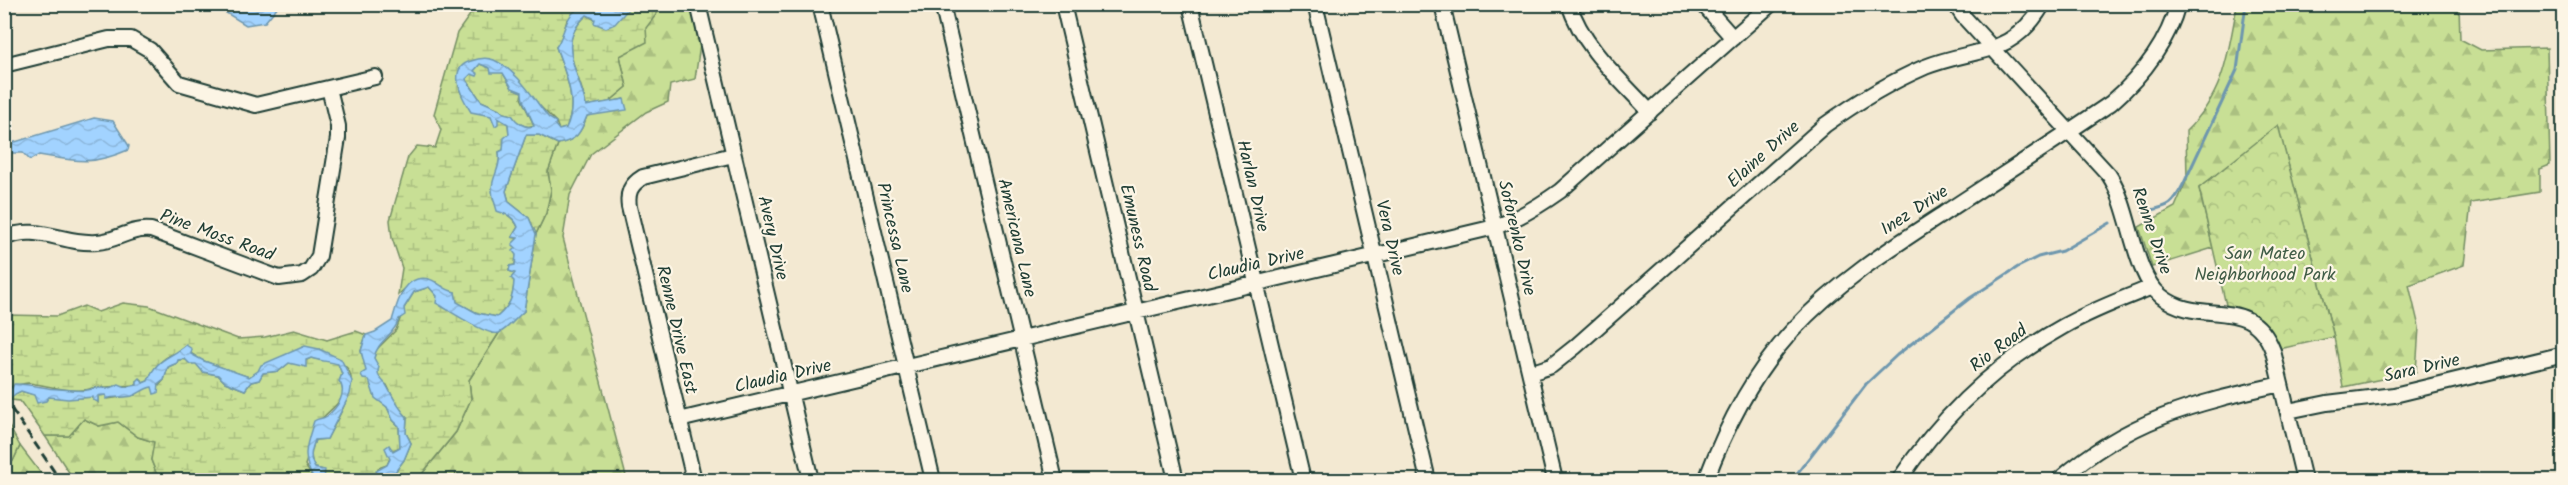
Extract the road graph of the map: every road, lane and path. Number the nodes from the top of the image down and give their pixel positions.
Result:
1 (698, 4) edge
2 (820, 4) edge
3 (942, 4) edge
4 (1063, 4) edge
5 (1190, 4) edge
6 (1316, 4) edge
7 (1442, 4) edge
8 (1569, 4) edge
9 (1703, 4) edge
10 (1771, 4) edge
11 (1955, 4) edge
12 (2043, 4) edge
13 (2178, 4) edge
14 (1733, 38) junction
15 (1994, 50) junction
16 (4, 65) edge
17 (375, 77) dead end
18 (329, 88) junction
19 (1650, 112) junction
20 (2070, 131) junction
21 (734, 155) junction
22 (1495, 226) junction
23 (4, 238) edge
24 (1375, 255) junction
25 (1256, 283) junction
26 (2152, 287) junction
27 (1136, 312) junction
28 (1021, 339) junction
29 (2564, 354) edge
30 (906, 366) junction
31 (1530, 374) junction
32 (2281, 384) junction
33 (791, 394) junction
34 (2288, 411) junction
35 (679, 420) junction
36 (694, 480) edge
37 (811, 480) edge
38 (933, 480) edge
39 (1055, 480) edge
40 (1176, 480) edge
41 (1303, 480) edge
42 (1428, 480) edge
43 (1555, 480) edge
44 (1706, 480) edge
45 (1899, 480) edge
46 (2059, 480) edge
47 (2304, 480) edge

1 - 21 street, Avery Drive
2 - 30 street, Princessa Lane
3 - 28 street, Americana Lane
4 - 27 street, Emuness Road
5 - 25 street, Harlan Drive
6 - 24 street, Vera Drive
7 - 22 street, Soforenko Drive
8 - 19 street
9 - 14 street
10 - 14 street, Claudia Drive
11 - 15 street, Renne Drive
12 - 15 street, Elaine Drive
13 - 20 street, Inez Drive
14 - 19 street, Claudia Drive
15 - 20 street, Renne Drive
15 - 31 street, Elaine Drive
16 - 18 street
17 - 18 street
18 - 23 street, Pine Moss Road
19 - 22 street, Claudia Drive
20 - 26 street, Renne Drive
20 - 44 street, Inez Drive
21 - 33 street, Avery Drive
21 - 35 street, Renne Drive East
22 - 24 street, Claudia Drive
22 - 31 street, Soforenko Drive
24 - 25 street, Claudia Drive
24 - 42 street, Vera Drive
25 - 27 street, Claudia Drive
25 - 41 street, Harlan Drive
26 - 32 street, Renne Drive
26 - 45 street, Rio Road
27 - 28 street, Claudia Drive
27 - 40 street, Emuness Road
28 - 30 street, Claudia Drive
28 - 39 street, Americana Lane
29 - 34 street, Sara Drive
30 - 33 street, Claudia Drive
30 - 38 street, Princessa Lane
31 - 43 street, Soforenko Drive
32 - 34 street, Renne Drive
32 - 46 street
33 - 35 street, Claudia Drive
33 - 37 street, Avery Drive
34 - 47 street, Renne Drive
35 - 36 street, Renne Drive East

